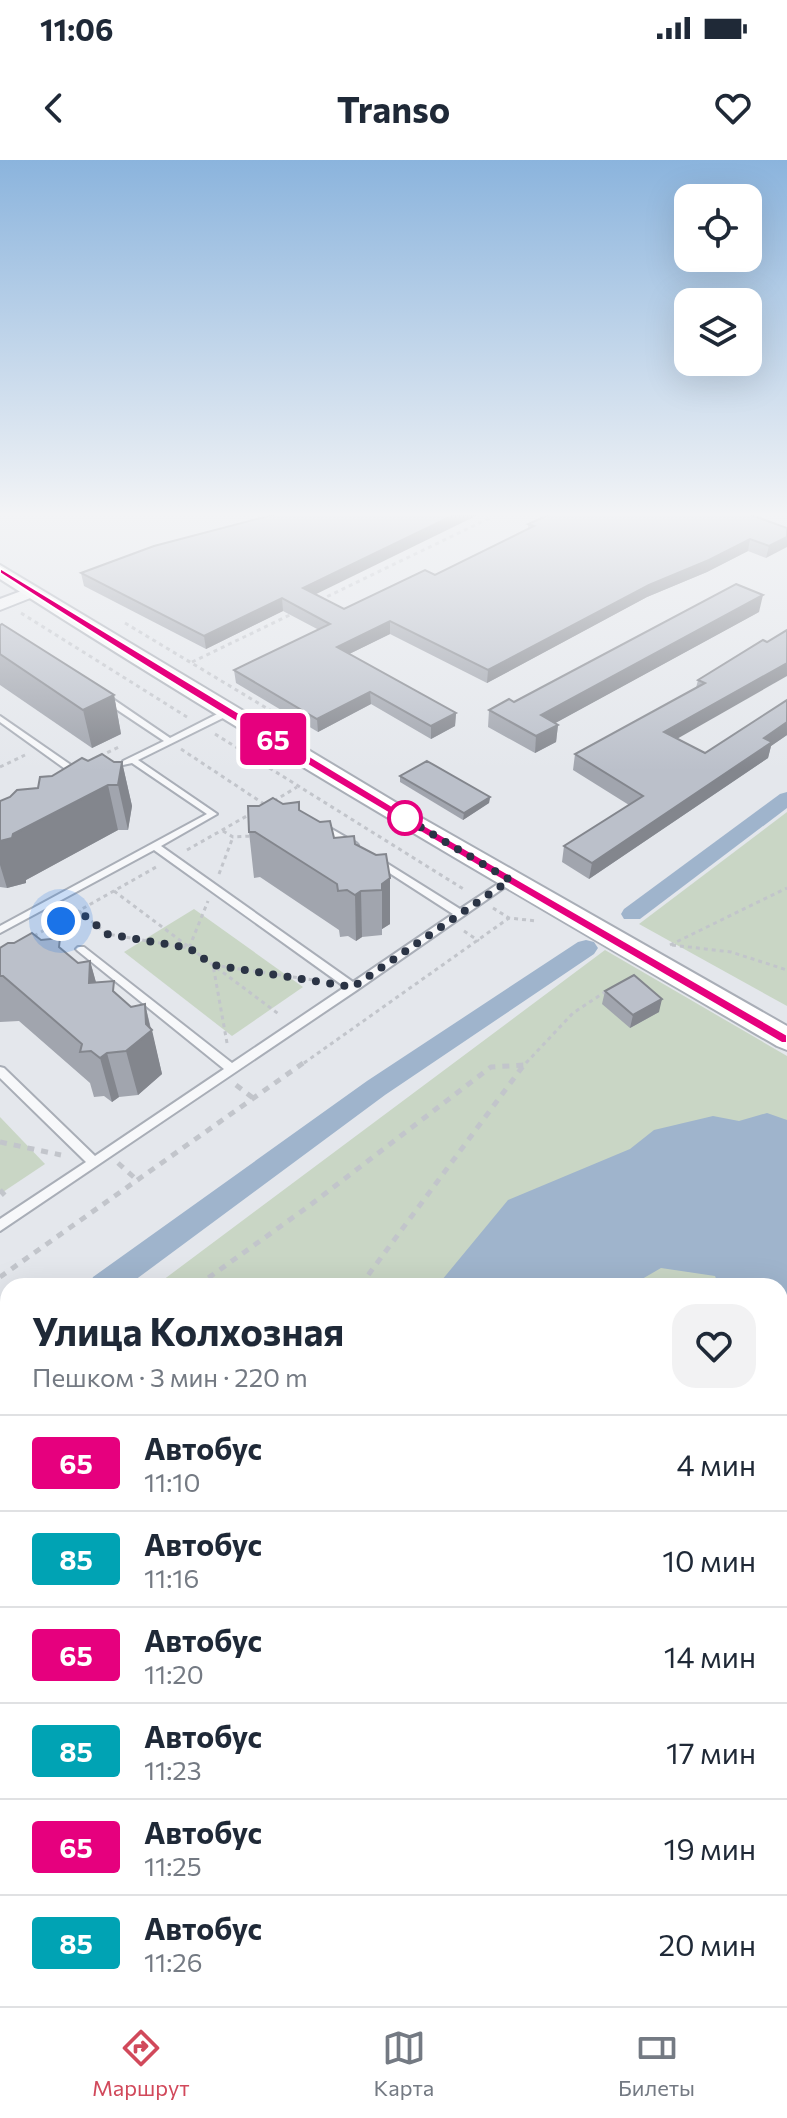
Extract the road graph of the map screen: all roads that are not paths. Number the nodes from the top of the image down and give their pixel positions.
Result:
1 (44, 599) edge
2 (92, 689) edge
3 (228, 712) junction
4 (0, 718) edge
5 (169, 741) junction
6 (132, 760) junction
7 (121, 766) edge
8 (88, 782) edge
9 (330, 831) edge
10 (155, 846) junction
11 (510, 880) junction
12 (460, 914) junction
13 (0, 930) edge
14 (81, 949) dead end
15 (353, 987) junction
16 (787, 1039) edge
17 (232, 1069) junction
18 (0, 1071) edge
19 (94, 1162) junction
20 (0, 1226) edge

1 - 3 main road
2 - 5 lane
3 - 5 lane
3 - 11 main road
4 - 8 lane
5 - 6 lane
6 - 7 lane
6 - 10 lane
9 - 12 lane
10 - 13 lane
10 - 15 lane
11 - 12 lane
11 - 16 main road
12 - 15 lane
14 - 17 lane
15 - 17 lane
17 - 19 lane
18 - 19 lane
19 - 20 lane

